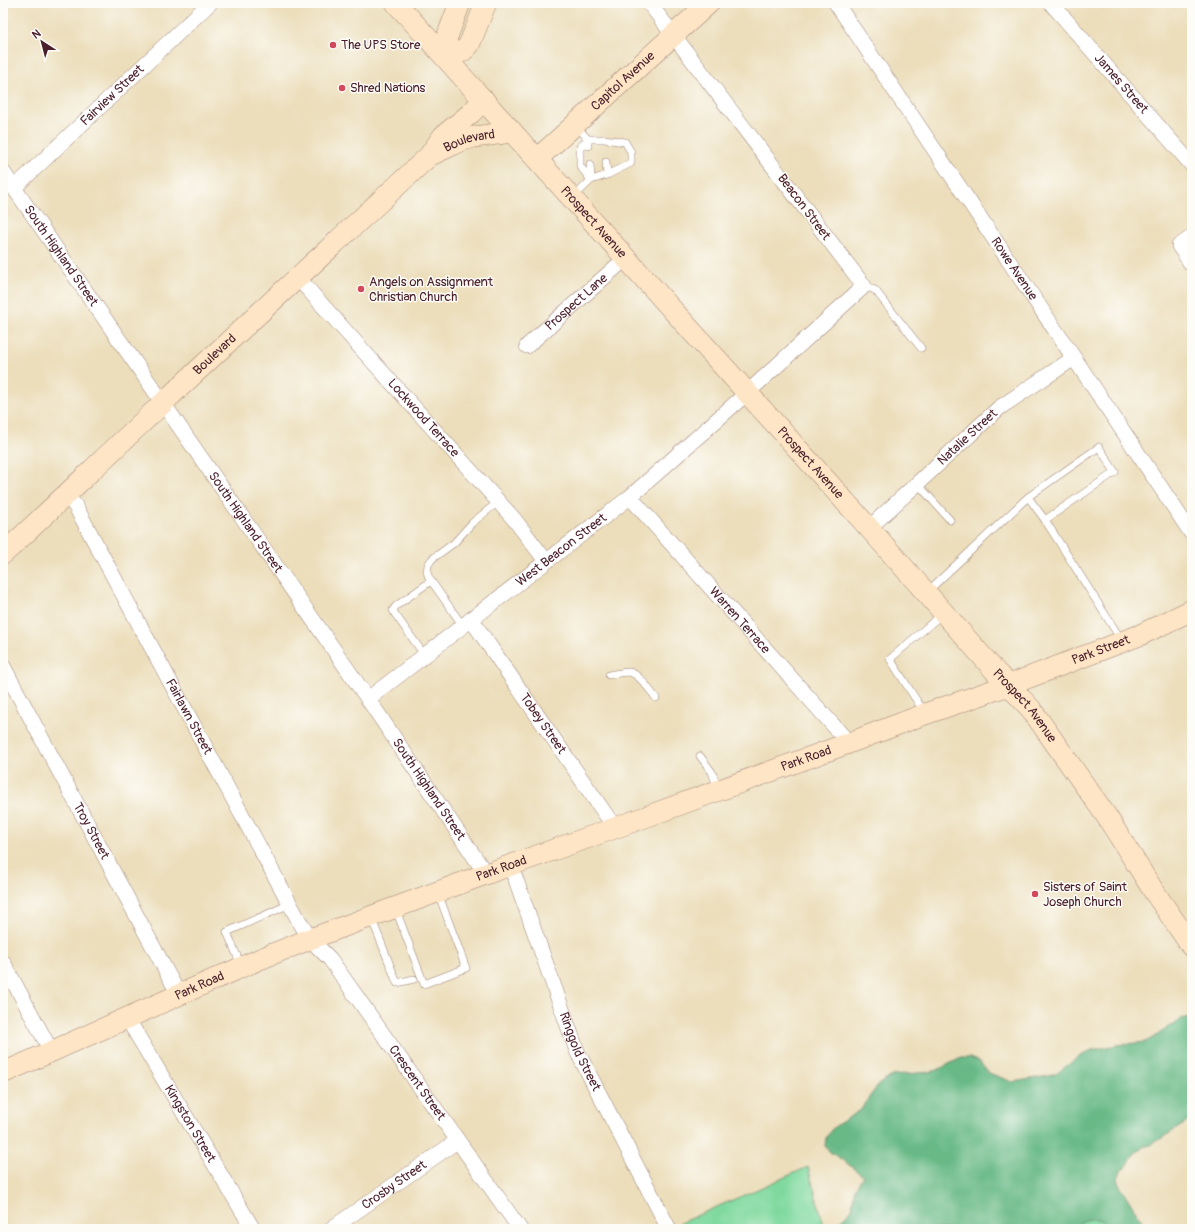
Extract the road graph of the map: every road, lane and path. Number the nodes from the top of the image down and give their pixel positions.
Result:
1 (210, 3) edge
2 (396, 3) edge
3 (460, 3) edge
4 (486, 3) edge
5 (648, 3) edge
6 (709, 3) edge
7 (836, 3) edge
8 (1051, 3) edge
9 (673, 36) junction
10 (446, 57) junction
11 (484, 100) junction
12 (512, 132) junction
13 (584, 136) junction
14 (428, 156) junction
15 (537, 159) junction
16 (606, 162) dead end
17 (590, 164) dead end
18 (1192, 165) edge
19 (3, 172) edge
20 (607, 175) junction
21 (591, 180) junction
22 (14, 188) junction
23 (573, 198) junction
24 (1192, 237) edge
25 (626, 258) junction
26 (1192, 265) edge
27 (298, 278) junction
28 (864, 286) junction
29 (527, 346) dead end
30 (921, 348) dead end
31 (1074, 358) junction
32 (748, 393) junction
33 (162, 403) junction
34 (917, 484) junction
35 (67, 495) junction
36 (630, 497) junction
37 (1028, 497) junction
38 (498, 502) junction
39 (950, 520) dead end
40 (1045, 520) junction
41 (869, 528) junction
42 (1192, 534) edge
43 (3, 554) edge
44 (546, 561) junction
45 (431, 581) junction
46 (927, 593) junction
47 (1192, 610) edge
48 (944, 613) junction
49 (467, 623) junction
50 (1122, 642) junction
51 (425, 656) junction
52 (3, 666) edge
53 (610, 675) dead end
54 (1009, 685) junction
55 (656, 698) dead end
56 (368, 700) junction
57 (925, 714) junction
58 (849, 743) junction
59 (700, 756) dead end
60 (718, 790) junction
61 (615, 828) junction
62 (511, 866) junction
63 (486, 874) junction
64 (437, 892) junction
65 (290, 904) junction
66 (395, 908) junction
67 (371, 917) junction
68 (310, 939) junction
69 (1192, 947) edge
70 (3, 962) edge
71 (242, 967) junction
72 (414, 979) dead end
73 (179, 996) junction
74 (127, 1018) junction
75 (51, 1051) junction
76 (3, 1073) edge
77 (457, 1141) junction
78 (253, 1229) edge
79 (331, 1229) edge
80 (520, 1229) edge
81 (669, 1229) edge

1 - 22 street, Fairview Street
2 - 10 main road, Prospect Avenue
3 - 10 main road
4 - 10 main road
5 - 9 street, Beacon Street
6 - 9 main road, Capitol Avenue
7 - 31 street, Rowe Avenue
8 - 18 street, James Street
9 - 13 main road, Capitol Avenue
9 - 28 street, Beacon Street
10 - 11 main road, Prospect Avenue
11 - 12 main road, Prospect Avenue
11 - 14 main road, Boulevard
12 - 14 main road, Boulevard
12 - 15 main road, Prospect Avenue
13 - 15 main road, Capitol Avenue
13 - 20 lane
13 - 21 lane
14 - 27 main road, Boulevard
15 - 23 main road, Prospect Avenue
16 - 20 lane
17 - 21 lane
19 - 22 street, South Highland Street
20 - 21 lane
21 - 23 lane
22 - 33 street, South Highland Street
23 - 25 main road, Prospect Avenue
24 - 26 street
25 - 29 street, Prospect Lane
25 - 32 main road, Prospect Avenue
27 - 33 main road, Boulevard
27 - 38 street, Lockwood Terrace
28 - 30 lane
28 - 32 street
31 - 34 street, Natalie Street
31 - 42 street, Rowe Avenue
32 - 36 street, West Beacon Street
32 - 41 main road, Prospect Avenue
33 - 35 main road, Boulevard
33 - 56 street, South Highland Street
34 - 39 lane
34 - 41 street, Natalie Street
35 - 43 main road, Boulevard
35 - 65 street, Fairlawn Street
36 - 44 street, West Beacon Street
36 - 58 street, Warren Terrace
37 - 40 lane
37 - 40 lane
37 - 46 lane
38 - 44 street, Lockwood Terrace
38 - 45 lane
40 - 50 lane
41 - 46 main road, Prospect Avenue
44 - 49 street, West Beacon Street
45 - 49 lane
45 - 51 lane
46 - 48 main road, Prospect Avenue
47 - 50 main road, Park Street
48 - 54 main road, Prospect Avenue
48 - 57 lane
49 - 51 street, West Beacon Street
49 - 61 street, Tobey Street
50 - 54 main road, Park Street
51 - 56 street, West Beacon Street
52 - 73 street, Troy Street
53 - 55 lane
54 - 57 main road, Park Road
54 - 69 main road, Prospect Avenue
56 - 63 street, South Highland Street
57 - 58 main road, Park Road
58 - 60 main road, Park Road
59 - 60 lane
60 - 61 main road, Park Road
61 - 62 main road, Park Road
62 - 63 main road, Park Road
62 - 81 street, Ringgold Street
63 - 64 main road, Park Road
64 - 66 main road, Park Road
64 - 66 lane
65 - 68 street, Fairlawn Street
65 - 71 lane
66 - 67 main road, Park Road
67 - 68 main road, Park Road
67 - 72 lane
68 - 71 main road, Park Road
68 - 77 street, Crescent Street
70 - 75 street
71 - 73 main road, Park Road
73 - 74 main road, Park Road
74 - 75 main road, Park Road
74 - 78 street, Kingston Street
75 - 76 main road, Park Road
77 - 79 street, Crosby Street
77 - 80 street, Crescent Street

